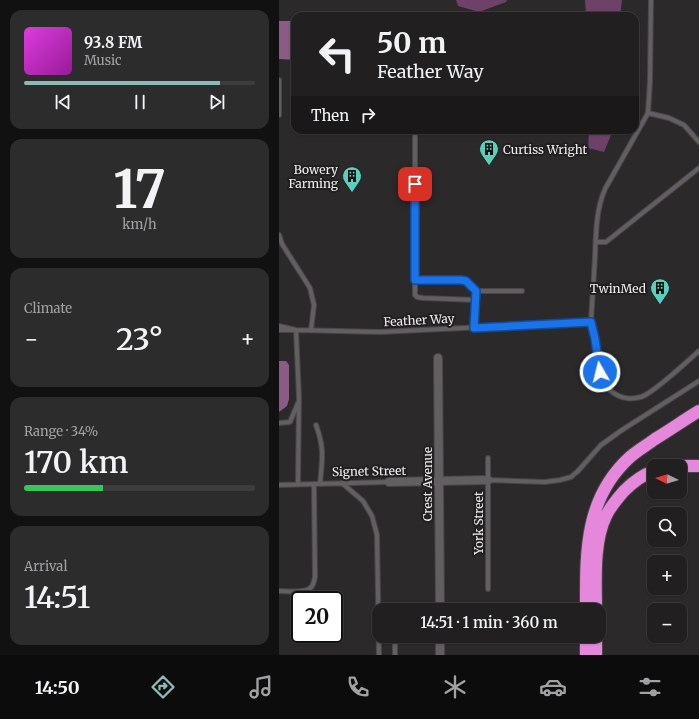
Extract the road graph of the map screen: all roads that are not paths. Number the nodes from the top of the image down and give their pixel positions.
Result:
1 (651, 0) edge
2 (279, 80) edge
3 (648, 113) junction
4 (279, 115) edge
5 (639, 129) edge
6 (415, 134) edge
7 (636, 134) edge
8 (699, 142) edge
9 (699, 168) edge
10 (279, 235) edge
11 (596, 242) junction
12 (415, 280) junction
13 (476, 291) junction
14 (522, 291) dead end
15 (475, 300) junction
16 (591, 322) junction
17 (279, 326) edge
18 (474, 328) junction
19 (279, 330) edge
20 (296, 330) junction
21 (311, 330) junction
22 (699, 351) edge
23 (438, 358) dead end
24 (699, 381) edge
25 (299, 401) junction
26 (699, 411) edge
27 (279, 424) edge
28 (316, 426) dead end
29 (488, 458) dead end
30 (687, 466) edge
31 (699, 466) edge
32 (647, 474) edge
33 (487, 480) junction
34 (439, 481) junction
35 (389, 482) joint
36 (342, 483) junction
37 (298, 484) junction
38 (314, 484) junction
39 (321, 484) junction
40 (279, 485) edge
41 (488, 589) dead end
42 (279, 591) edge
43 (439, 603) edge
44 (586, 603) edge
45 (596, 603) edge
46 (395, 643) edge
47 (440, 643) edge
48 (586, 643) edge
49 (596, 643) edge
50 (379, 655) edge
51 (395, 655) edge
52 (440, 655) edge
53 (586, 655) edge
54 (596, 655) edge

1 - 3 lane
2 - 4 lane
3 - 5 lane
3 - 8 lane
6 - 12 lane
7 - 11 lane
9 - 11 lane
10 - 21 lane
11 - 16 lane
12 - 13 lane
12 - 15 lane
13 - 14 lane
13 - 15 lane
15 - 18 lane
16 - 18 lane, Feather Way
16 - 22 lane
17 - 20 lane, Feather Way
18 - 21 lane, Feather Way
19 - 20 lane, Feather Way
20 - 21 lane, Feather Way
20 - 25 lane
23 - 34 street, Crest Avenue
24 - 33 lane
25 - 27 lane
25 - 37 lane
26 - 44 highway
28 - 39 lane
29 - 33 lane, York Street
30 - 31 highway
32 - 45 highway
33 - 34 street, Signet Street
33 - 41 lane, York Street
34 - 35 street, Signet Street
34 - 43 street, Crest Avenue
35 - 36 lane, Signet Street
36 - 39 lane, Signet Street
36 - 50 lane
37 - 38 lane, Signet Street
37 - 40 lane, Signet Street
38 - 39 lane, Signet Street
38 - 42 lane
46 - 51 lane
47 - 52 street
48 - 53 highway
49 - 54 highway

